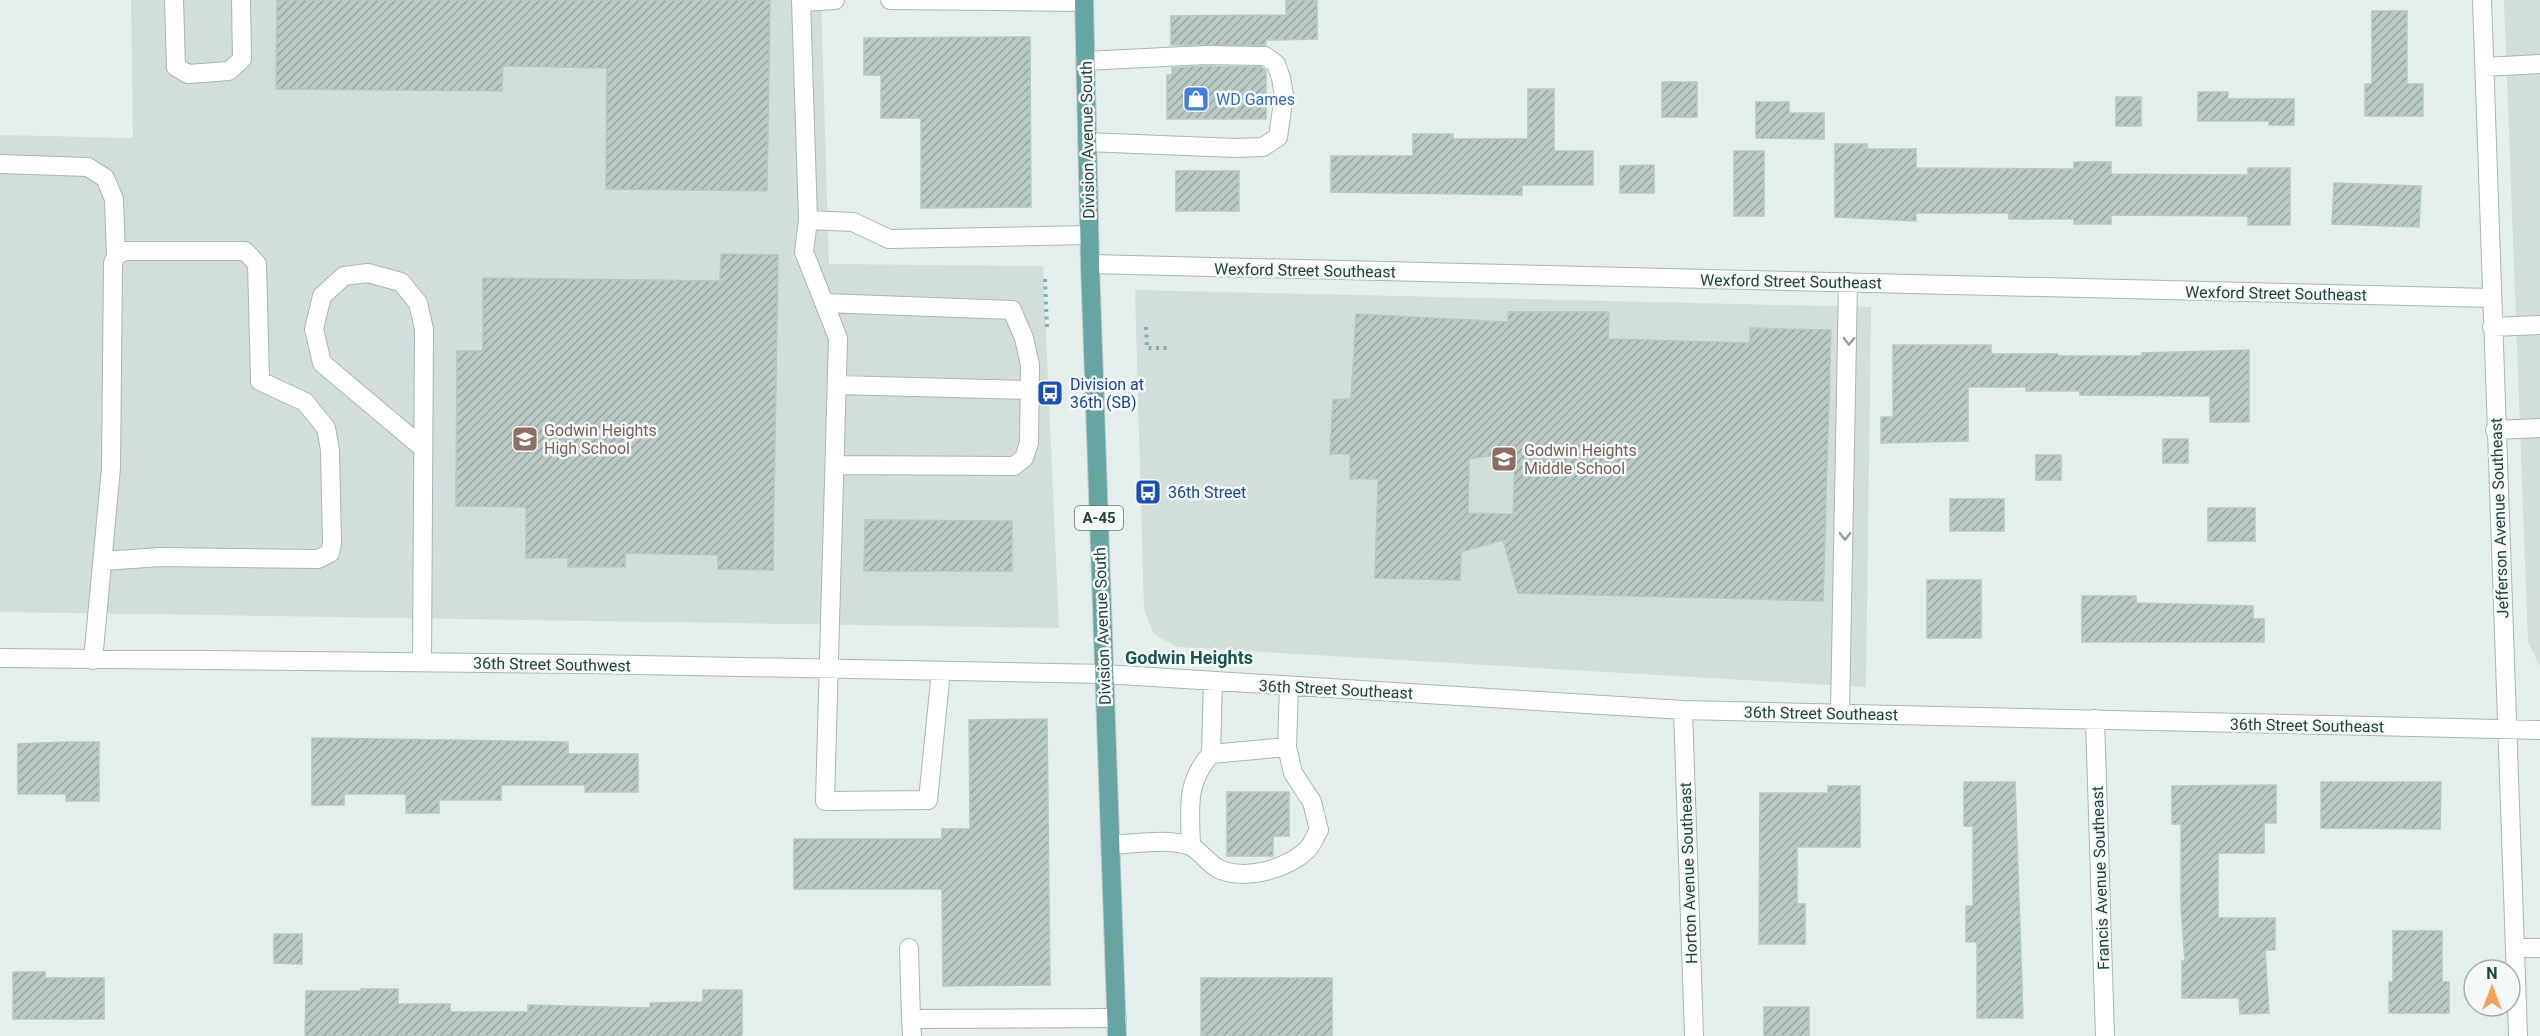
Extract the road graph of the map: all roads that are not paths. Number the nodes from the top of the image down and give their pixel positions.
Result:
1 (174, 0) edge
2 (242, 0) edge
3 (836, 0) edge
4 (890, 0) edge
5 (2482, 0) edge
6 (801, 1) edge
7 (1084, 1) edge
8 (1085, 61) junction
9 (2540, 64) edge
10 (2484, 67) junction
11 (1087, 142) junction
12 (0, 164) edge
13 (808, 220) junction
14 (1089, 235) junction
15 (116, 256) junction
16 (1090, 264) junction
17 (1848, 282) junction
18 (2492, 298) junction
19 (825, 303) junction
20 (2540, 325) edge
21 (2493, 327) junction
22 (837, 385) junction
23 (1030, 390) junction
24 (2540, 428) edge
25 (2496, 430) junction
26 (423, 448) junction
27 (835, 465) junction
28 (102, 561) junction
29 (0, 658) edge
30 (93, 660) junction
31 (422, 662) junction
32 (829, 669) junction
33 (941, 671) junction
34 (1104, 674) junction
35 (1213, 681) junction
36 (1289, 686) junction
37 (1683, 710) junction
38 (1840, 713) junction
39 (2095, 719) junction
40 (2507, 730) junction
41 (2540, 730) edge
42 (1287, 747) junction
43 (1211, 754) junction
44 (1110, 845) junction
45 (1191, 846) junction
46 (909, 948) dead end
47 (2515, 948) junction
48 (2540, 948) edge
49 (911, 1027) edge
50 (1117, 1027) edge
51 (1694, 1036) edge
52 (2105, 1036) edge
53 (2518, 1036) edge

1 - 2 street
3 - 6 street
4 - 7 street
5 - 10 street, Jefferson Avenue Southeast
6 - 13 street
7 - 8 main road, Division Avenue South / A-45
8 - 11 main road, Division Avenue South / A-45
8 - 11 street
9 - 10 street
10 - 18 street, Jefferson Avenue Southeast
11 - 14 main road, Division Avenue South / A-45
12 - 15 street
13 - 14 street
13 - 19 street
14 - 16 main road, Division Avenue South / A-45
15 - 28 street
15 - 28 street
16 - 17 street, Wexford Street Southeast
16 - 34 main road, Division Avenue South / A-45
17 - 18 street, Wexford Street Southeast
17 -> 38 street
18 - 21 street, Jefferson Avenue Southeast
19 - 22 street
19 - 23 street
20 - 21 street
21 - 25 street, Jefferson Avenue Southeast
22 - 23 street
22 - 27 street
23 - 27 street
24 - 25 street
25 - 40 street, Jefferson Avenue Southeast
26 - 26 street
26 - 31 street
27 - 32 street
28 - 30 street
29 - 30 street, 36th Street Southwest
30 - 31 street, 36th Street Southwest
31 - 32 street, 36th Street Southwest
32 - 33 street, 36th Street Southwest
32 - 33 street
33 - 34 street, 36th Street Southwest
34 - 35 street, 36th Street Southeast
34 - 44 main road, Division Avenue South / A-45
35 - 36 street, 36th Street Southeast
35 - 43 street
36 - 37 street, 36th Street Southeast
36 - 42 street
37 - 38 street, 36th Street Southeast
37 - 51 street, Horton Avenue Southeast
38 - 39 street, 36th Street Southeast
39 - 40 street, 36th Street Southeast
39 - 52 street, Francis Avenue Southeast
40 - 41 street, 36th Street Southeast
40 - 47 street, Jefferson Avenue Southeast
42 - 43 street
42 - 45 street
43 - 45 street
44 - 45 street
44 - 50 main road, Division Avenue South / A-45
46 - 49 street
47 - 48 street
47 - 53 street, Jefferson Avenue Southeast
49 - 50 street

